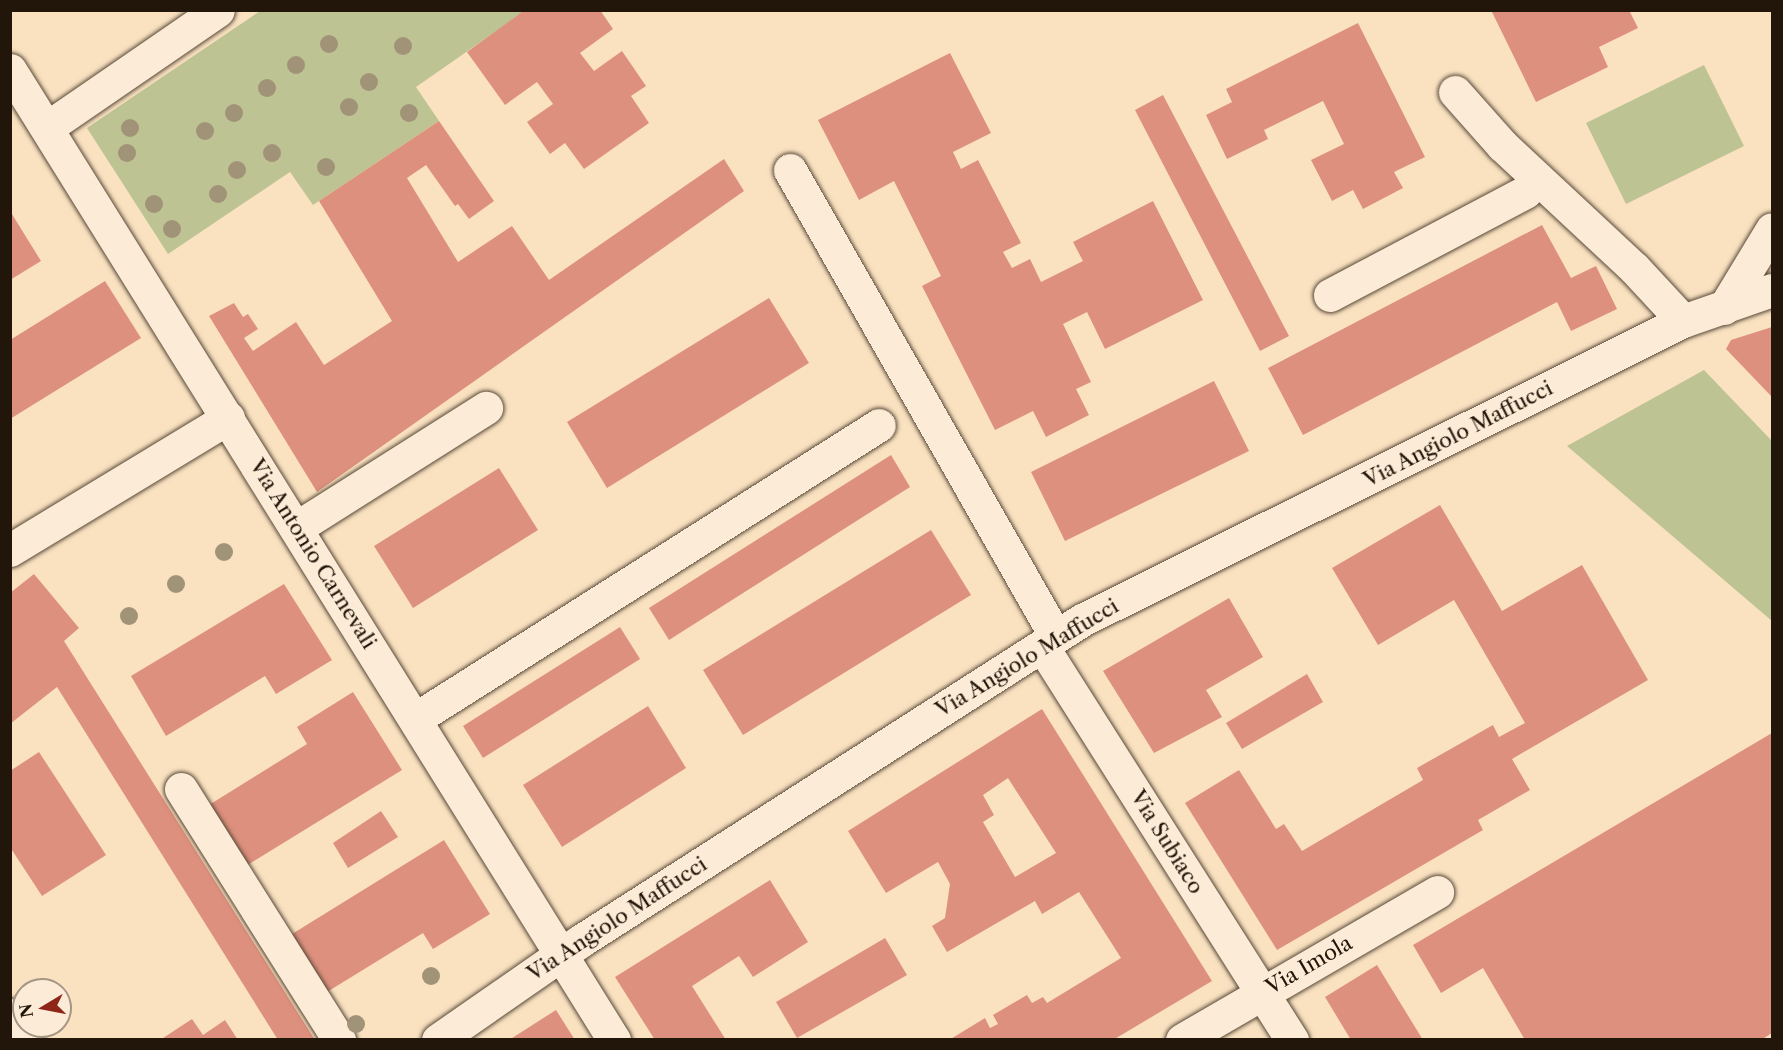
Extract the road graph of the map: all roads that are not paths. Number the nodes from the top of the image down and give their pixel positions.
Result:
1 (218, 10) edge
2 (10, 70) edge
3 (1455, 92) dead end
4 (48, 127) junction
5 (790, 170) dead end
6 (1525, 192) dead end
7 (1773, 229) edge
8 (1773, 290) edge
9 (1330, 295) dead end
10 (1724, 308) junction
11 (1683, 321) junction
12 (486, 408) dead end
13 (228, 418) junction
14 (879, 425) dead end
15 (296, 528) junction
16 (10, 550) edge
17 (1049, 641) junction
18 (415, 720) junction
19 (181, 789) dead end
20 (1437, 892) dead end
21 (561, 954) junction
22 (1262, 992) junction
23 (10, 1015) edge
24 (27, 1040) edge
25 (339, 1040) edge
26 (438, 1040) edge
27 (614, 1040) edge
28 (1182, 1040) edge
29 (1292, 1040) edge

1 - 4 street
2 - 4 street, Via Antonio Carnevali
3 - 11 street
4 - 13 street, Via Antonio Carnevali
5 - 17 street, Via Subiaco
6 - 9 street
7 - 10 street
8 - 10 street, Via Angiolo Maffucci
10 - 11 street, Via Angiolo Maffucci
11 - 17 street, Via Angiolo Maffucci
12 - 15 street
13 - 15 street, Via Antonio Carnevali
13 - 16 street
14 - 18 street
15 - 18 street, Via Antonio Carnevali
17 - 21 street, Via Angiolo Maffucci
17 - 22 street, Via Subiaco
18 - 21 street, Via Antonio Carnevali
19 - 25 street
20 - 22 street, Via Imola
21 - 26 street, Via Angiolo Maffucci
21 - 27 street, Via Antonio Carnevali
22 - 28 street, Via Imola
22 - 29 street, Via Subiaco
23 - 24 street

